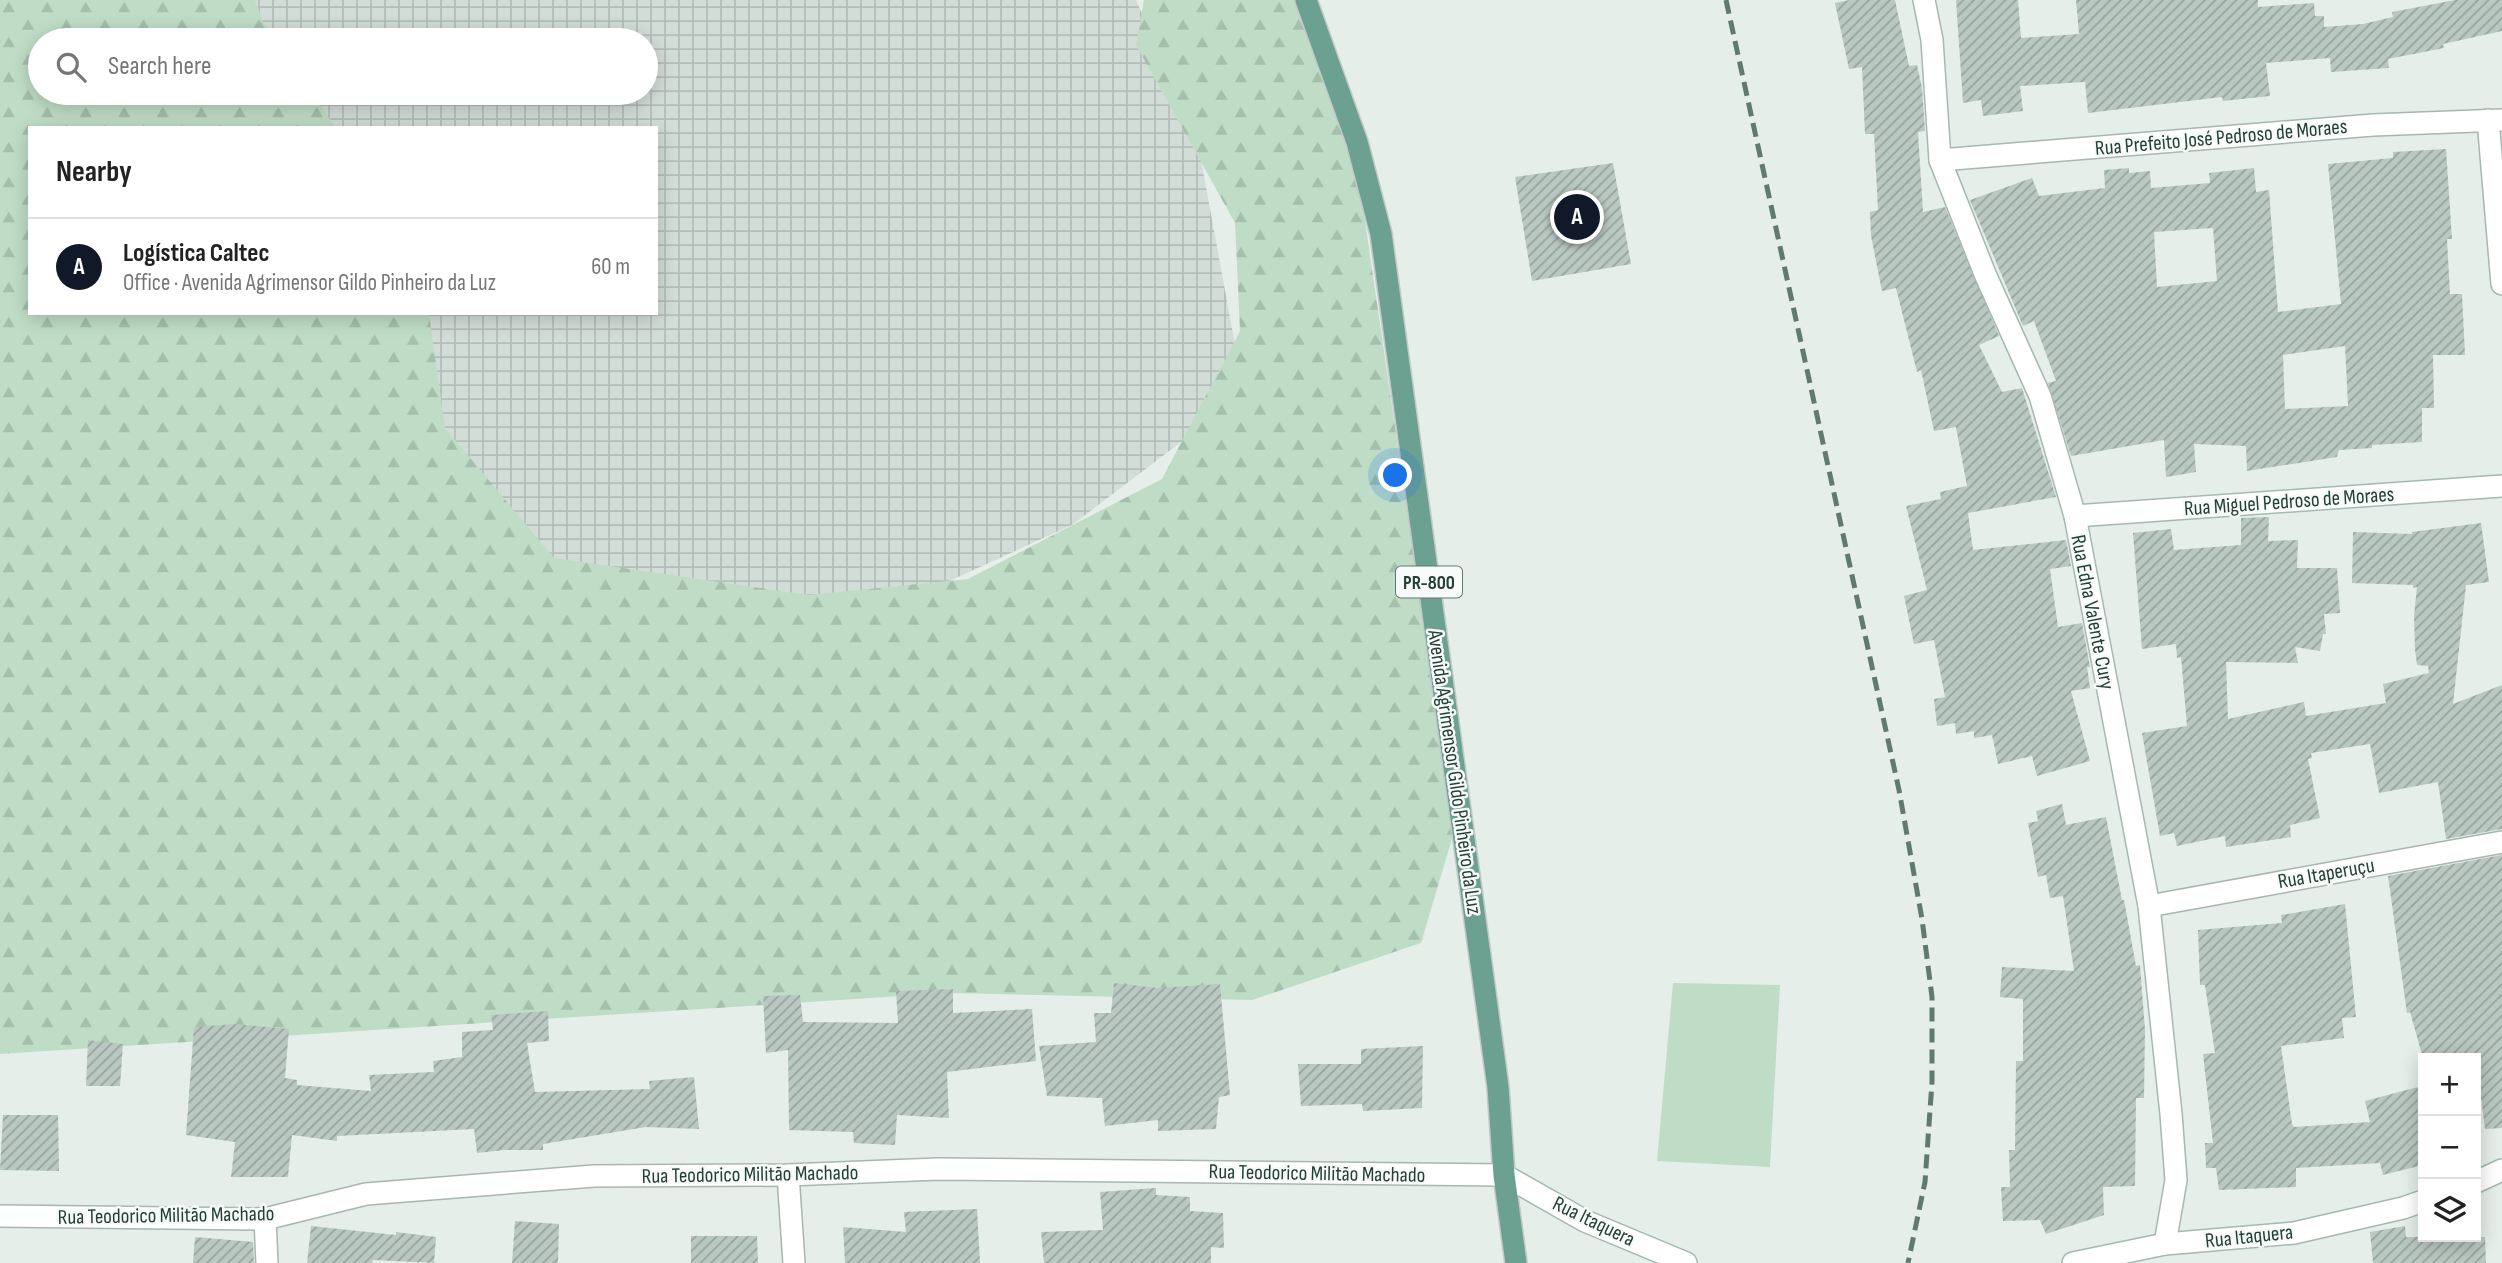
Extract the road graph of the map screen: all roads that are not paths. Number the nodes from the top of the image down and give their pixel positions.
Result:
1 (1306, 0) edge
2 (1924, 0) edge
3 (2495, 120) edge
4 (1940, 160) junction
5 (2502, 284) edge
6 (2502, 486) edge
7 (2075, 516) junction
8 (2502, 842) edge
9 (2149, 906) junction
10 (2502, 1170) edge
11 (788, 1175) junction
12 (1504, 1175) junction
13 (2481, 1180) edge
14 (2418, 1203) edge
15 (0, 1216) edge
16 (265, 1219) junction
17 (2165, 1244) junction
18 (267, 1263) edge
19 (794, 1263) edge
20 (1516, 1263) edge
21 (1686, 1263) edge
22 (2073, 1263) edge

1 - 12 main road, Avenida Agrimensor Gildo Pinheiro da Luz / PR-800
2 - 4 street, Rua Edna Valente Cury
3 - 4 street, Rua Prefeito José Pedroso de Moraes
3 - 5 street
4 - 7 street, Rua Edna Valente Cury
6 - 7 street, Rua Miguel Pedroso de Moraes
7 - 9 street, Rua Edna Valente Cury
8 - 9 street, Rua Itaperuçu
9 - 17 street, Rua Edna Valente Cury
10 - 13 street
11 - 12 street, Rua Teodorico Militão Machado
11 - 16 street, Rua Teodorico Militão Machado
11 - 19 street
12 - 20 main road, Avenida Agrimensor Gildo Pinheiro da Luz / PR-800
12 - 21 street, Rua Itaquera
14 - 17 street, Rua Itaquera
15 - 16 street, Rua Teodorico Militão Machado
16 - 18 street
17 - 22 street, Rua Itaquera

